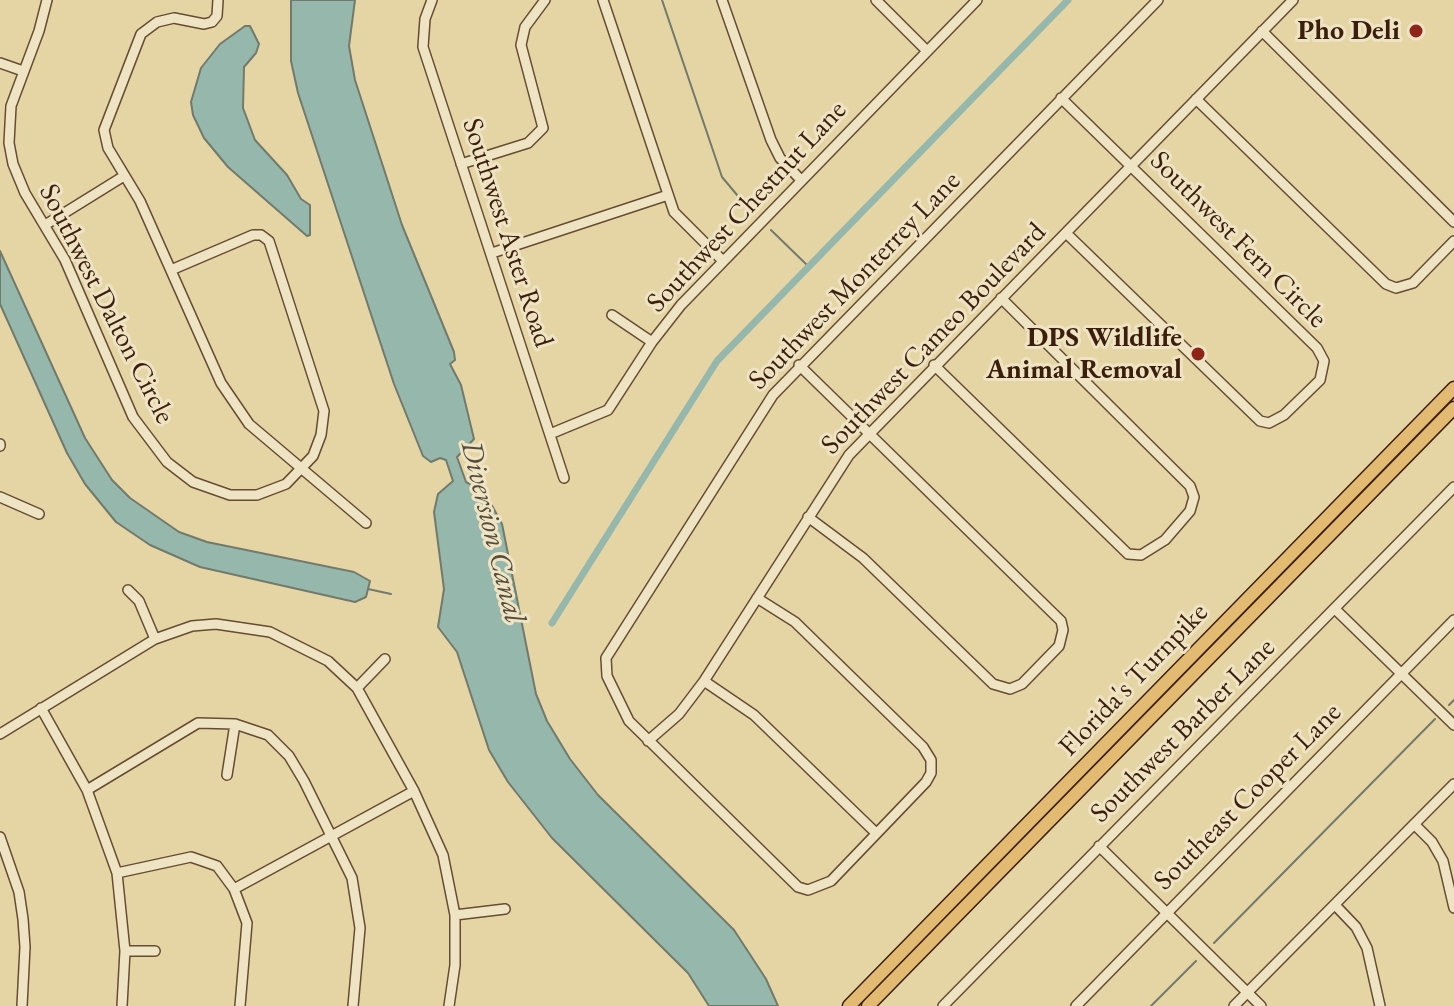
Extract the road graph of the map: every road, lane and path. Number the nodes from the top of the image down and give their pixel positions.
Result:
1 (47, 0) edge
2 (218, 0) edge
3 (432, 0) edge
4 (545, 0) edge
5 (603, 0) edge
6 (722, 0) edge
7 (876, 0) edge
8 (977, 0) edge
9 (1158, 0) edge
10 (1293, 0) edge
11 (1262, 31) junction
12 (927, 51) junction
13 (0, 63) edge
14 (23, 71) junction
15 (1061, 98) junction
16 (1196, 99) junction
17 (5, 144) edge
18 (461, 164) junction
19 (1132, 166) junction
20 (124, 176) junction
21 (801, 180) junction
22 (668, 195) junction
23 (1454, 222) edge
24 (45, 225) junction
25 (1066, 233) junction
26 (1454, 241) edge
27 (492, 253) junction
28 (722, 260) junction
29 (171, 270) junction
30 (1001, 298) junction
31 (612, 315) dead end
32 (652, 342) junction
33 (799, 365) junction
34 (934, 365) junction
35 (1454, 388) edge
36 (1454, 408) edge
37 (550, 434) junction
38 (868, 434) junction
39 (303, 469) junction
40 (564, 478) dead end
41 (1454, 487) edge
42 (0, 497) edge
43 (39, 514) dead end
44 (808, 517) junction
45 (366, 523) dead end
46 (128, 590) dead end
47 (757, 598) junction
48 (1336, 610) junction
49 (1454, 620) edge
50 (155, 639) junction
51 (385, 659) dead end
52 (1401, 674) junction
53 (704, 681) junction
54 (357, 688) junction
55 (41, 708) junction
56 (235, 724) junction
57 (1454, 725) edge
58 (0, 734) edge
59 (648, 741) junction
60 (227, 775) dead end
61 (1454, 784) edge
62 (87, 790) junction
63 (414, 791) junction
64 (1414, 824) junction
65 (876, 833) junction
66 (333, 834) junction
67 (0, 837) edge
68 (1099, 846) junction
69 (117, 873) junction
70 (234, 889) junction
71 (1335, 905) junction
72 (1454, 908) edge
73 (505, 909) dead end
74 (1164, 913) junction
75 (455, 915) junction
76 (125, 951) junction
77 (155, 951) dead end
78 (1248, 992) junction
79 (22, 1006) edge
80 (122, 1006) edge
81 (240, 1006) edge
82 (353, 1006) edge
83 (449, 1006) edge
84 (849, 1006) edge
85 (868, 1006) edge
86 (943, 1006) edge
87 (1076, 1006) edge
88 (1234, 1006) edge
89 (1261, 1006) edge
90 (1380, 1006) edge

1 - 14 street, Southwest Dalton Circle
2 - 20 street
3 - 18 street, Southwest Aster Road
4 - 18 street
5 - 22 street
6 - 21 street
7 - 12 street
8 - 12 street, Southwest Chestnut Lane
9 - 15 street, Southwest Monterrey Lane
10 - 11 street, Southwest Cameo Boulevard
11 - 16 street, Southwest Cameo Boulevard
11 - 23 street
12 - 21 street, Southwest Chestnut Lane
13 - 14 street
14 - 17 street, Southwest Dalton Circle
15 - 19 street, Southwest Fern Circle
15 - 33 street, Southwest Monterrey Lane
16 - 19 street, Southwest Cameo Boulevard
16 - 26 street
17 - 24 street, Southwest Dalton Circle
18 - 27 street, Southwest Aster Road
19 - 25 street, Southwest Cameo Boulevard
19 - 25 street, Southwest Fern Circle
20 - 24 street
20 - 29 street
21 - 28 street, Southwest Chestnut Lane
22 - 27 street
22 - 28 street
24 - 39 street, Southwest Dalton Circle
25 - 30 street, Southwest Cameo Boulevard
27 - 37 street, Southwest Aster Road
28 - 32 street, Southwest Chestnut Lane
29 - 39 street
29 - 39 street, Southwest Dalton Circle
30 - 34 street, Southwest Cameo Boulevard
30 - 34 street
31 - 32 street
32 - 37 street, Southwest Chestnut Lane
33 - 38 street
33 - 59 street, Southwest Monterrey Lane
34 - 38 street, Southwest Cameo Boulevard
35 - 84 highway, Florida's Turnpike
36 - 85 highway, Florida's Turnpike
37 - 40 street, Southwest Aster Road
38 - 44 street, Southwest Cameo Boulevard
38 - 44 street
39 - 45 street
41 - 48 street, Southwest Barber Lane
42 - 43 street
44 - 47 street, Southwest Cameo Boulevard
46 - 50 street
47 - 53 street, Southwest Cameo Boulevard
47 - 65 street
48 - 52 street
48 - 68 street, Southwest Barber Lane
49 - 52 street, Southeast Cooper Lane
50 - 54 street
50 - 55 street
51 - 54 street
52 - 57 street
52 - 74 street, Southeast Cooper Lane
53 - 59 street, Southwest Cameo Boulevard
53 - 65 street
54 - 63 street
55 - 58 street
55 - 62 street
56 - 60 street
56 - 62 street
56 - 66 street
59 - 65 street
61 - 64 street
62 - 69 street
63 - 66 street
63 - 75 street
64 - 71 street
64 - 72 street
66 - 70 street
66 - 82 street
67 - 79 street
68 - 74 street
68 - 86 street, Southwest Barber Lane
69 - 70 street
69 - 76 street
70 - 81 street
71 - 78 street
71 - 90 street
73 - 75 street
74 - 78 street
74 - 87 street, Southeast Cooper Lane
75 - 83 street
76 - 77 street
76 - 80 street
78 - 88 street
78 - 89 street

